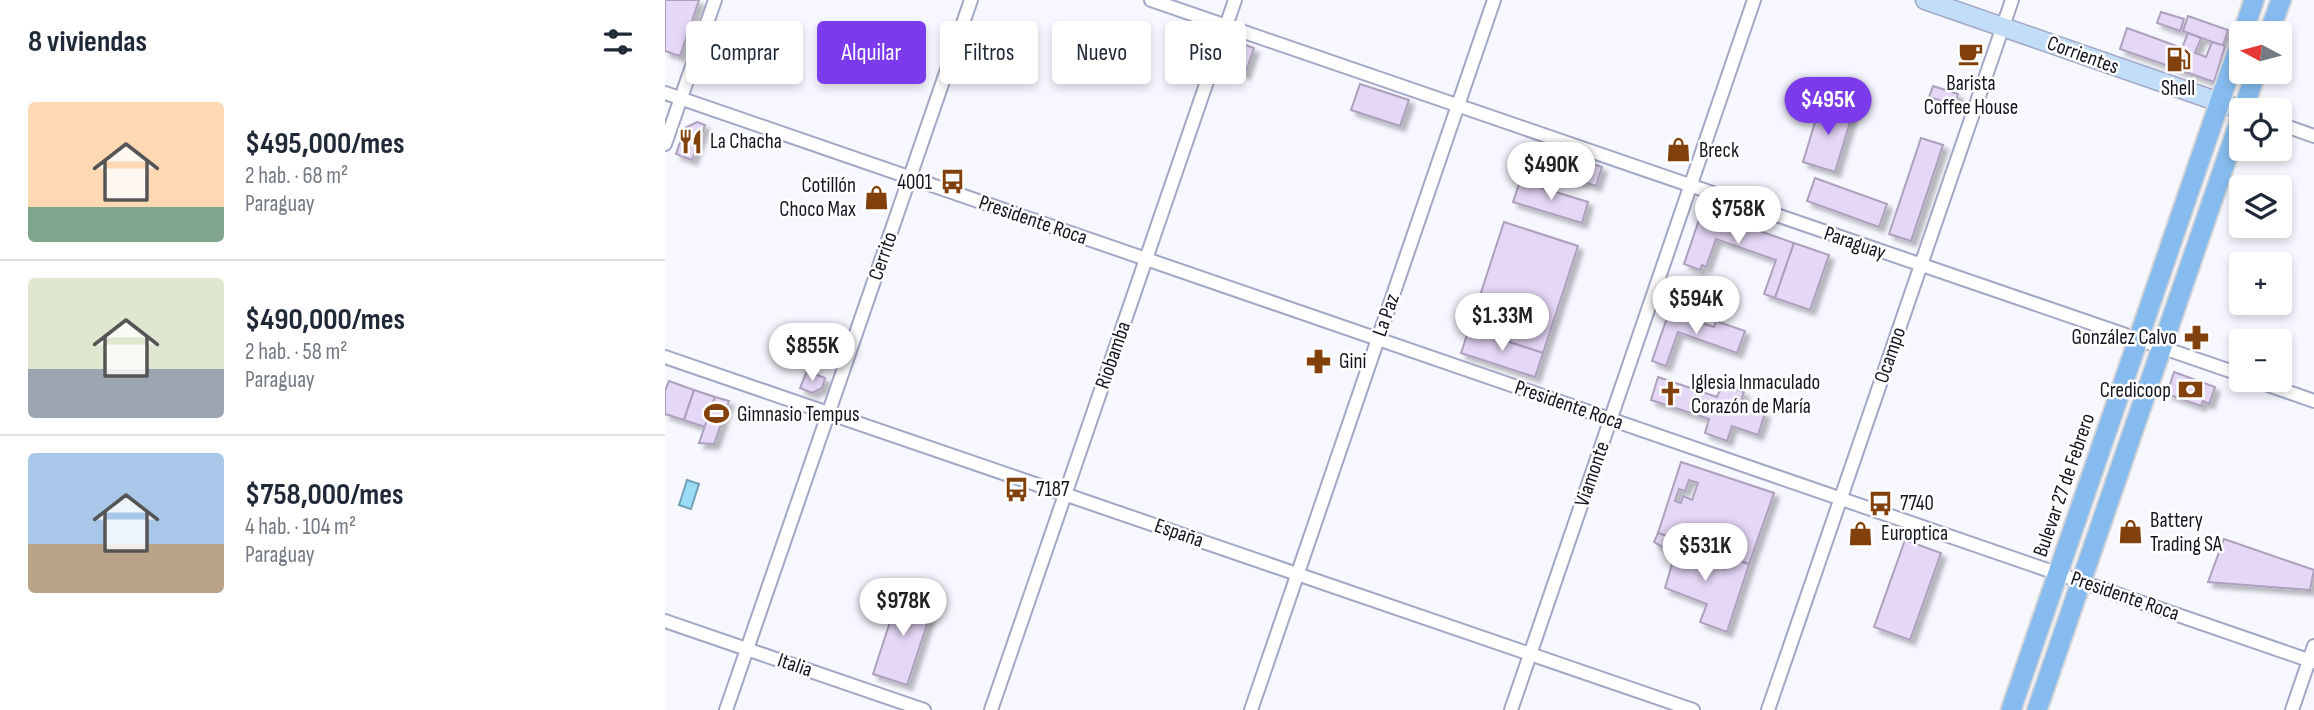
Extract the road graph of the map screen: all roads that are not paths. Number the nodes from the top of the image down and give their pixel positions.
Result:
1 (715, 0) edge
2 (971, 0) edge
3 (1151, 0) edge
4 (1235, 0) edge
5 (1494, 0) edge
6 (1754, 0) edge
7 (1925, 0) edge
8 (2012, 0) edge
9 (2255, 0) edge
10 (2281, 0) edge
11 (1212, 21) edge
12 (1228, 21) edge
13 (2247, 21) edge
14 (2273, 21) edge
15 (2003, 27) junction
16 (1246, 33) edge
17 (2229, 73) edge
18 (1206, 84) edge
19 (665, 93) edge
20 (681, 98) junction
21 (2219, 103) junction
22 (1458, 106) junction
23 (2229, 107) edge
24 (2292, 128) edge
25 (2314, 136) edge
26 (665, 145) edge
27 (2229, 150) edge
28 (910, 177) junction
29 (1691, 186) junction
30 (1146, 259) junction
31 (1921, 265) junction
32 (1378, 339) junction
33 (2138, 340) junction
34 (2161, 348) junction
35 (665, 357) edge
36 (2229, 372) edge
37 (2288, 392) edge
38 (2314, 401) edge
39 (829, 413) junction
40 (1611, 419) junction
41 (1065, 494) junction
42 (1841, 498) junction
43 (2058, 573) junction
44 (1298, 574) junction
45 (2081, 581) junction
46 (665, 621) edge
47 (2314, 646) edge
48 (747, 649) junction
49 (1530, 654) junction
50 (2312, 661) edge
51 (726, 710) edge
52 (924, 710) edge
53 (991, 710) edge
54 (1251, 710) edge
55 (1511, 710) edge
56 (1693, 710) edge
57 (1768, 710) edge
58 (2011, 710) edge
59 (2037, 710) edge
60 (2292, 710) edge

1 - 20 street
2 - 28 street, Cerrito
3 - 11 street, Paraguay
4 - 12 street, Riobamba
5 - 22 street, La Paz
6 - 29 street, Viamonte
7 - 15 main road, Corrientes
8 - 15 street, Ocampo
9 - 13 main road, Bulevar 27 de Febrero
10 - 14 main road
15 - 21 main road, Corrientes
15 - 31 street, Ocampo
16 - 22 street, Paraguay
17 - 21 main road, Bulevar 27 de Febrero
18 - 30 street, Riobamba
19 - 20 street, Presidente Roca
20 - 26 street
20 - 28 street, Presidente Roca
21 - 23 main road, Corrientes
21 - 33 main road, Bulevar 27 de Febrero
22 - 29 street, Paraguay
22 - 32 street, La Paz
24 - 25 street
27 - 34 main road
28 - 30 street, Presidente Roca
28 - 39 street, Cerrito
29 - 31 street, Paraguay
29 - 40 street, Viamonte
30 - 32 street, Presidente Roca
30 - 41 street, Riobamba
31 - 33 street, Paraguay
31 - 42 street, Ocampo
32 - 40 street, Presidente Roca
32 - 44 street, La Paz
33 - 34 street, Paraguay
33 - 43 main road, Bulevar 27 de Febrero
34 - 36 street, Paraguay
34 - 45 main road
35 - 39 street, España
37 - 38 street
39 - 41 street, España
39 - 48 street, Cerrito
40 - 42 street, Presidente Roca
40 - 49 street, Viamonte
41 - 44 street, España
41 - 53 street, Riobamba
42 - 43 street, Presidente Roca
42 - 57 street, Ocampo
43 - 45 street, Presidente Roca
43 - 58 main road, Bulevar 27 de Febrero
44 - 49 street, España
44 - 54 street, La Paz
45 - 50 street, Presidente Roca
45 - 59 main road
46 - 48 street, Italia
47 - 50 street
48 - 51 street, Cerrito
48 - 52 street, Italia
49 - 55 street, Viamonte
49 - 56 street, España
50 - 60 street

